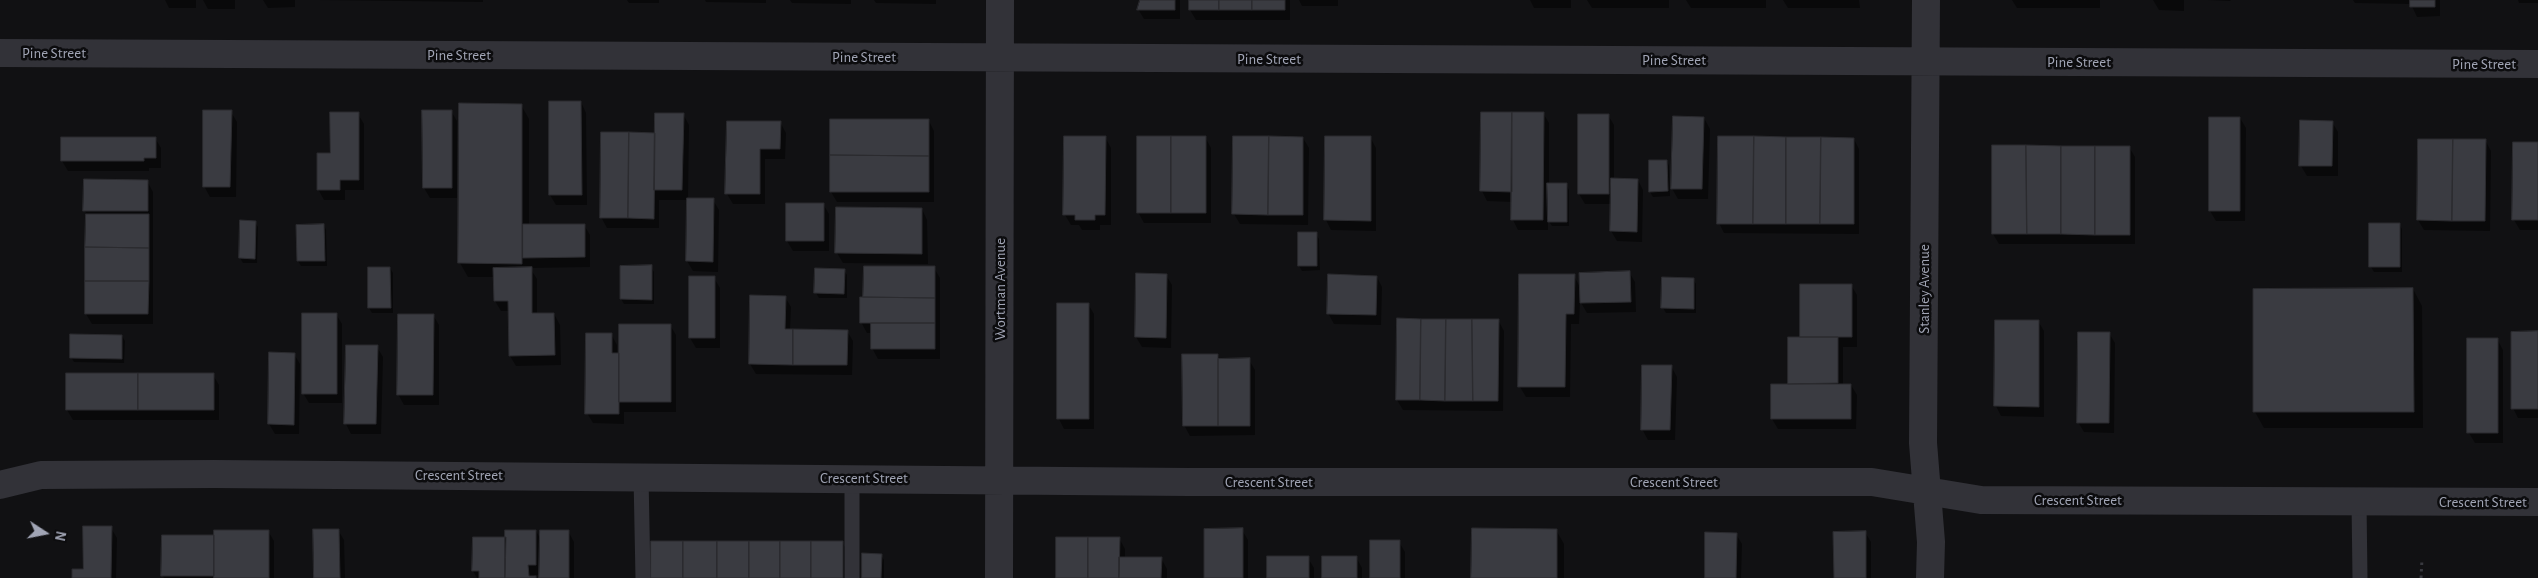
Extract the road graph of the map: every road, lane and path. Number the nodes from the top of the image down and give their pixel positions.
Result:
1 (1000, 0) edge
2 (1926, 0) edge
3 (0, 53) edge
4 (1000, 58) junction
5 (1926, 62) junction
6 (2538, 64) edge
7 (641, 476) junction
8 (852, 478) junction
9 (1000, 479) junction
10 (0, 485) edge
11 (1927, 491) junction
12 (2359, 502) junction
13 (2538, 502) edge
14 (2422, 559) dead end
15 (643, 578) edge
16 (852, 578) edge
17 (999, 578) edge
18 (1930, 578) edge
19 (2360, 578) edge
20 (2421, 578) edge

1 - 4 street, Wortman Avenue
2 - 5 street, Stanley Avenue
3 - 4 street, Pine Street
4 - 5 street, Pine Street
4 - 9 street, Wortman Avenue
5 - 6 street, Pine Street
5 - 11 street, Stanley Avenue
7 - 8 street, Crescent Street
7 - 10 street, Crescent Street
7 - 15 lane
8 - 9 street, Crescent Street
8 - 16 lane
9 - 11 street, Crescent Street
9 - 17 street, Wortman Avenue
11 - 12 street, Crescent Street
11 - 18 street, Stanley Avenue
12 - 13 street, Crescent Street
12 - 19 lane
14 - 20 path

